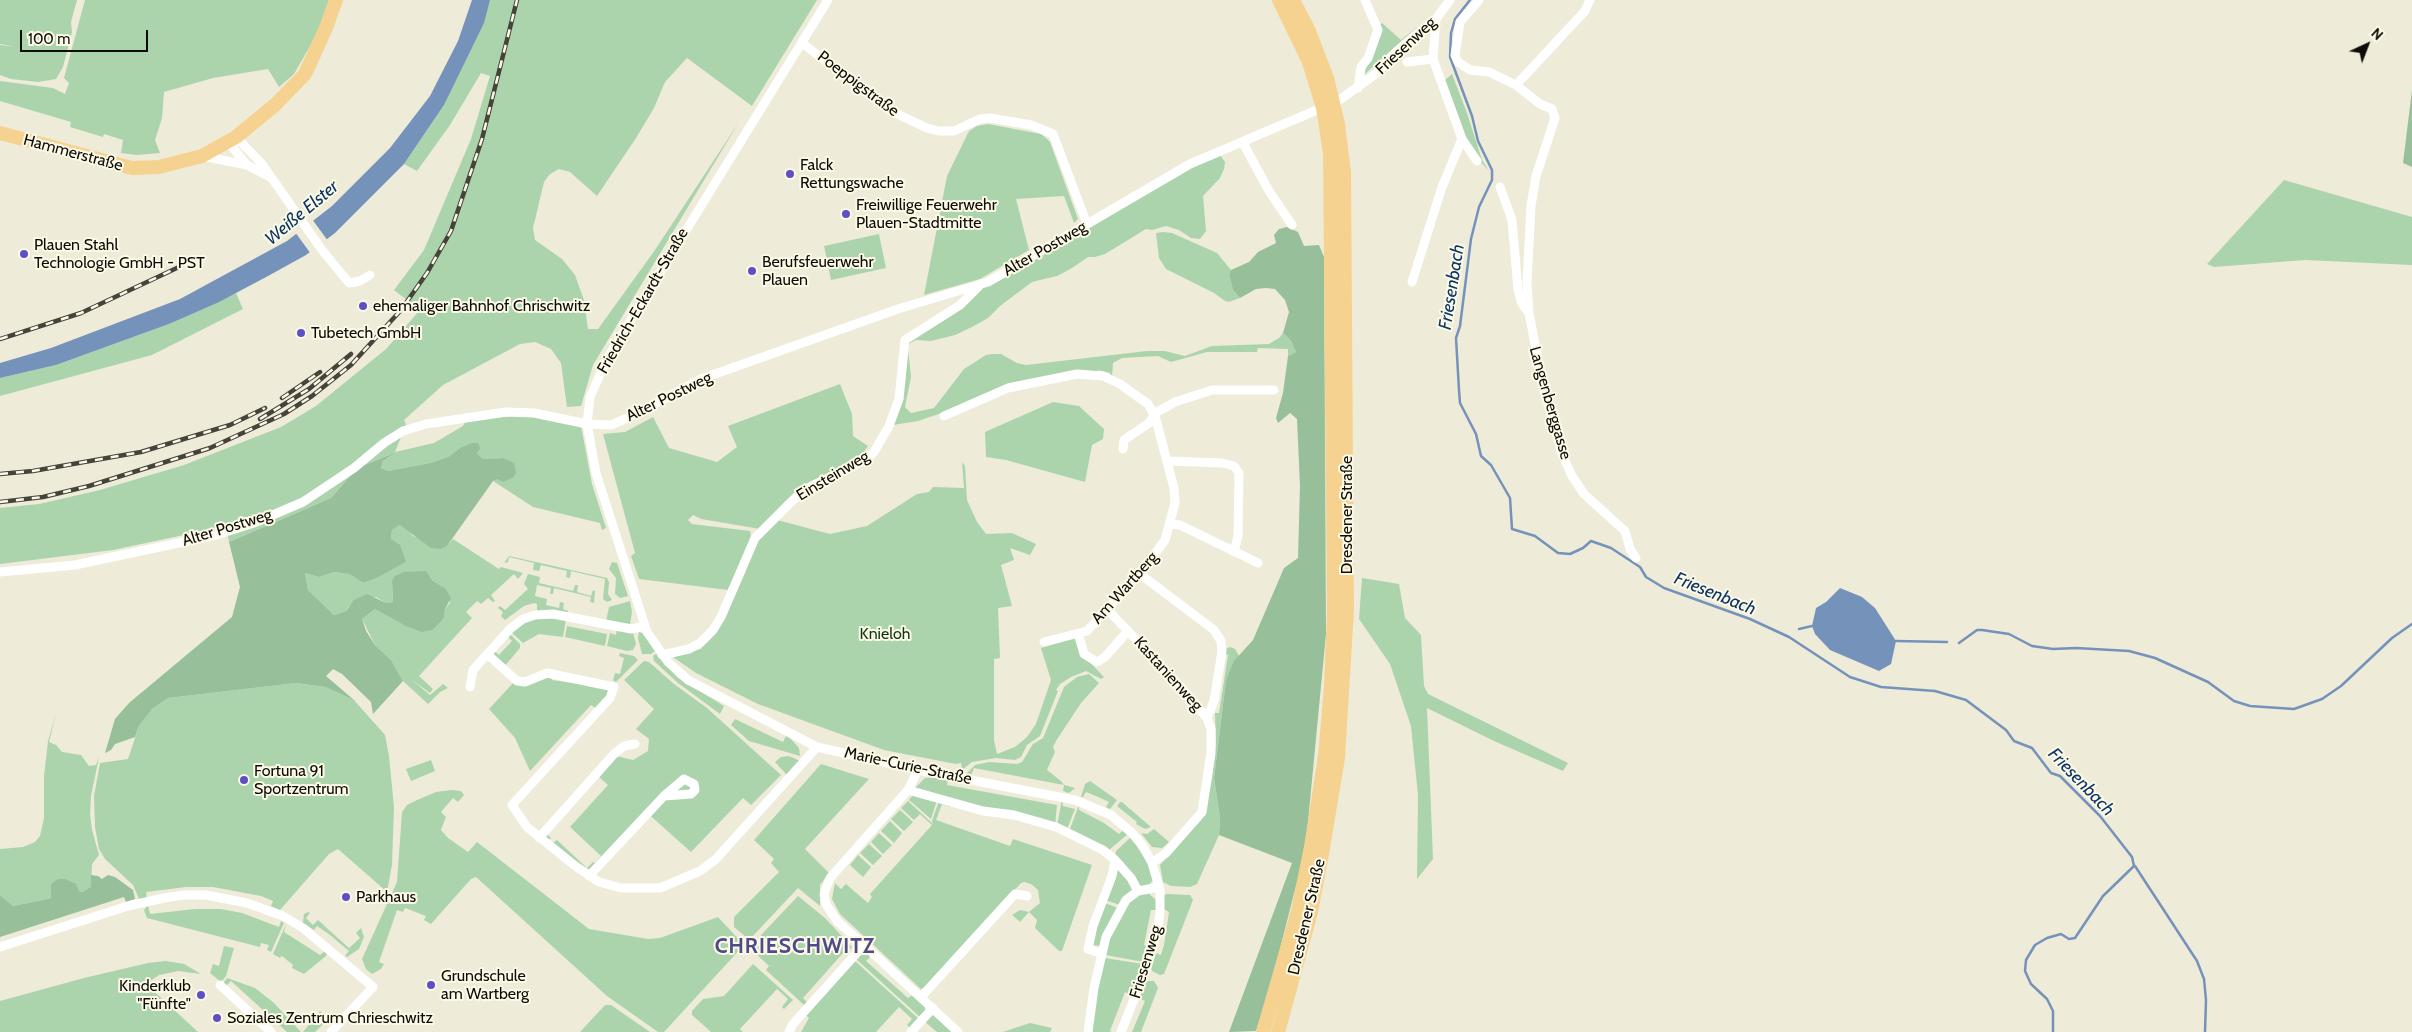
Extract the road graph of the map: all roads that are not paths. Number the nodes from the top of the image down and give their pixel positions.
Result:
1 (336, 0) edge
2 (828, 0) edge
3 (1280, 0) edge
4 (1293, 0) edge
5 (1365, 0) edge
6 (1450, 0) edge
7 (1479, 0) edge
8 (1590, 0) edge
9 (1436, 19) junction
10 (802, 43) junction
11 (1433, 58) junction
12 (1407, 62) dead end
13 (1322, 82) junction
14 (1516, 85) junction
15 (1358, 88) junction
16 (1318, 111) joint
17 (1332, 126) junction
18 (0, 133) edge
19 (236, 137) junction
20 (1462, 139) junction
21 (1243, 143) junction
22 (202, 156) junction
23 (1477, 161) dead end
24 (247, 165) junction
25 (270, 178) junction
26 (1500, 187) dead end
27 (1087, 224) junction
28 (1292, 225) dead end
29 (370, 275) dead end
30 (1412, 282) dead end
31 (981, 284) junction
32 (1529, 314) junction
33 (1274, 390) dead end
34 (944, 416) dead end
35 (1155, 416) junction
36 (587, 424) junction
37 (1123, 449) dead end
38 (1169, 461) junction
39 (1170, 524) junction
40 (1234, 552) junction
41 (1636, 558) dead end
42 (1258, 563) dead end
43 (0, 572) edge
44 (1140, 574) junction
45 (1107, 609) junction
46 (646, 629) junction
47 (1128, 631) junction
48 (1078, 633) junction
49 (1044, 642) dead end
50 (487, 654) junction
51 (662, 655) junction
52 (470, 688) dead end
53 (1208, 718) junction
54 (635, 744) dead end
55 (817, 747) junction
56 (918, 770) junction
57 (908, 790) junction
58 (664, 796) dead end
59 (539, 838) junction
60 (1115, 860) junction
61 (1152, 863) junction
62 (589, 876) junction
63 (1159, 888) junction
64 (1138, 891) junction
65 (1027, 896) dead end
66 (864, 945) junction
67 (0, 946) edge
68 (1102, 954) junction
69 (220, 985) dead end
70 (921, 997) junction
71 (933, 1008) junction
72 (271, 1032) edge
73 (331, 1032) edge
74 (790, 1032) edge
75 (911, 1032) edge
76 (958, 1032) edge
77 (1088, 1032) edge
78 (1121, 1032) edge
79 (1263, 1032) edge
80 (1278, 1032) edge

1 - 19 main road, Hammerstraße
2 - 10 street, Friedrich-Eckardt-Straße
3 - 13 main road
4 - 13 main road
5 - 15 street, Friesenweg
6 - 9 street, Friesenweg
7 - 14 street, Langenberggasse
8 - 14 street
9 - 11 street
9 - 15 street, Friesenweg
10 - 27 street, Poeppigstraße
10 - 36 street, Friedrich-Eckardt-Straße
11 - 12 street
11 - 20 street
13 - 17 main road
14 - 32 street, Langenberggasse
15 - 16 street, Friesenweg
16 - 21 street, Alter Postweg
17 - 79 main road
17 - 80 main road, Dresdener Straße
18 - 22 main road, Hammerstraße
19 - 22 main road, Hammerstraße
19 - 24 street
19 - 25 street
20 - 23 street
20 - 30 street
21 - 27 street, Alter Postweg
21 - 28 street
22 - 24 street
24 - 25 street
25 - 29 street
26 - 32 street, Langenberggasse
27 - 31 street, Alter Postweg
31 - 36 street, Alter Postweg
31 - 51 street, Einsteinweg
32 - 41 street, Langenberggasse
33 - 35 street
34 - 35 street, Am Wartberg
35 - 37 street
35 - 38 street, Am Wartberg
36 - 43 street, Alter Postweg
36 - 46 street, Friedrich-Eckardt-Straße
38 - 39 street, Am Wartberg
38 - 40 street
39 - 40 street
39 - 44 street, Am Wartberg
40 - 42 street
44 - 45 street, Am Wartberg
44 - 53 street, Kastanienweg
45 - 47 street, Kastanienweg
45 - 48 street, Am Wartberg
46 - 50 street
46 - 51 street, Marie-Curie-Straße
47 - 48 street, Kastanienweg
47 - 53 street, Kastanienweg
48 - 49 street, Am Wartberg
50 - 52 street
50 - 59 street
51 - 55 street, Marie-Curie-Straße
53 - 61 street, Kastanienweg
54 - 59 street
55 - 56 street, Marie-Curie-Straße
55 - 62 street
56 - 57 street
56 - 61 street, Marie-Curie-Straße
57 - 60 street
57 - 66 street
58 - 62 street
59 - 62 street
60 - 64 street
60 - 68 street
61 - 63 street, Marie-Curie-Straße
63 - 64 street
63 - 78 street, Friesenweg
64 - 68 street
65 - 70 street
66 - 70 street
66 - 74 street
67 - 73 street
68 - 77 street
69 - 72 street
70 - 71 street
71 - 75 street
71 - 76 street

